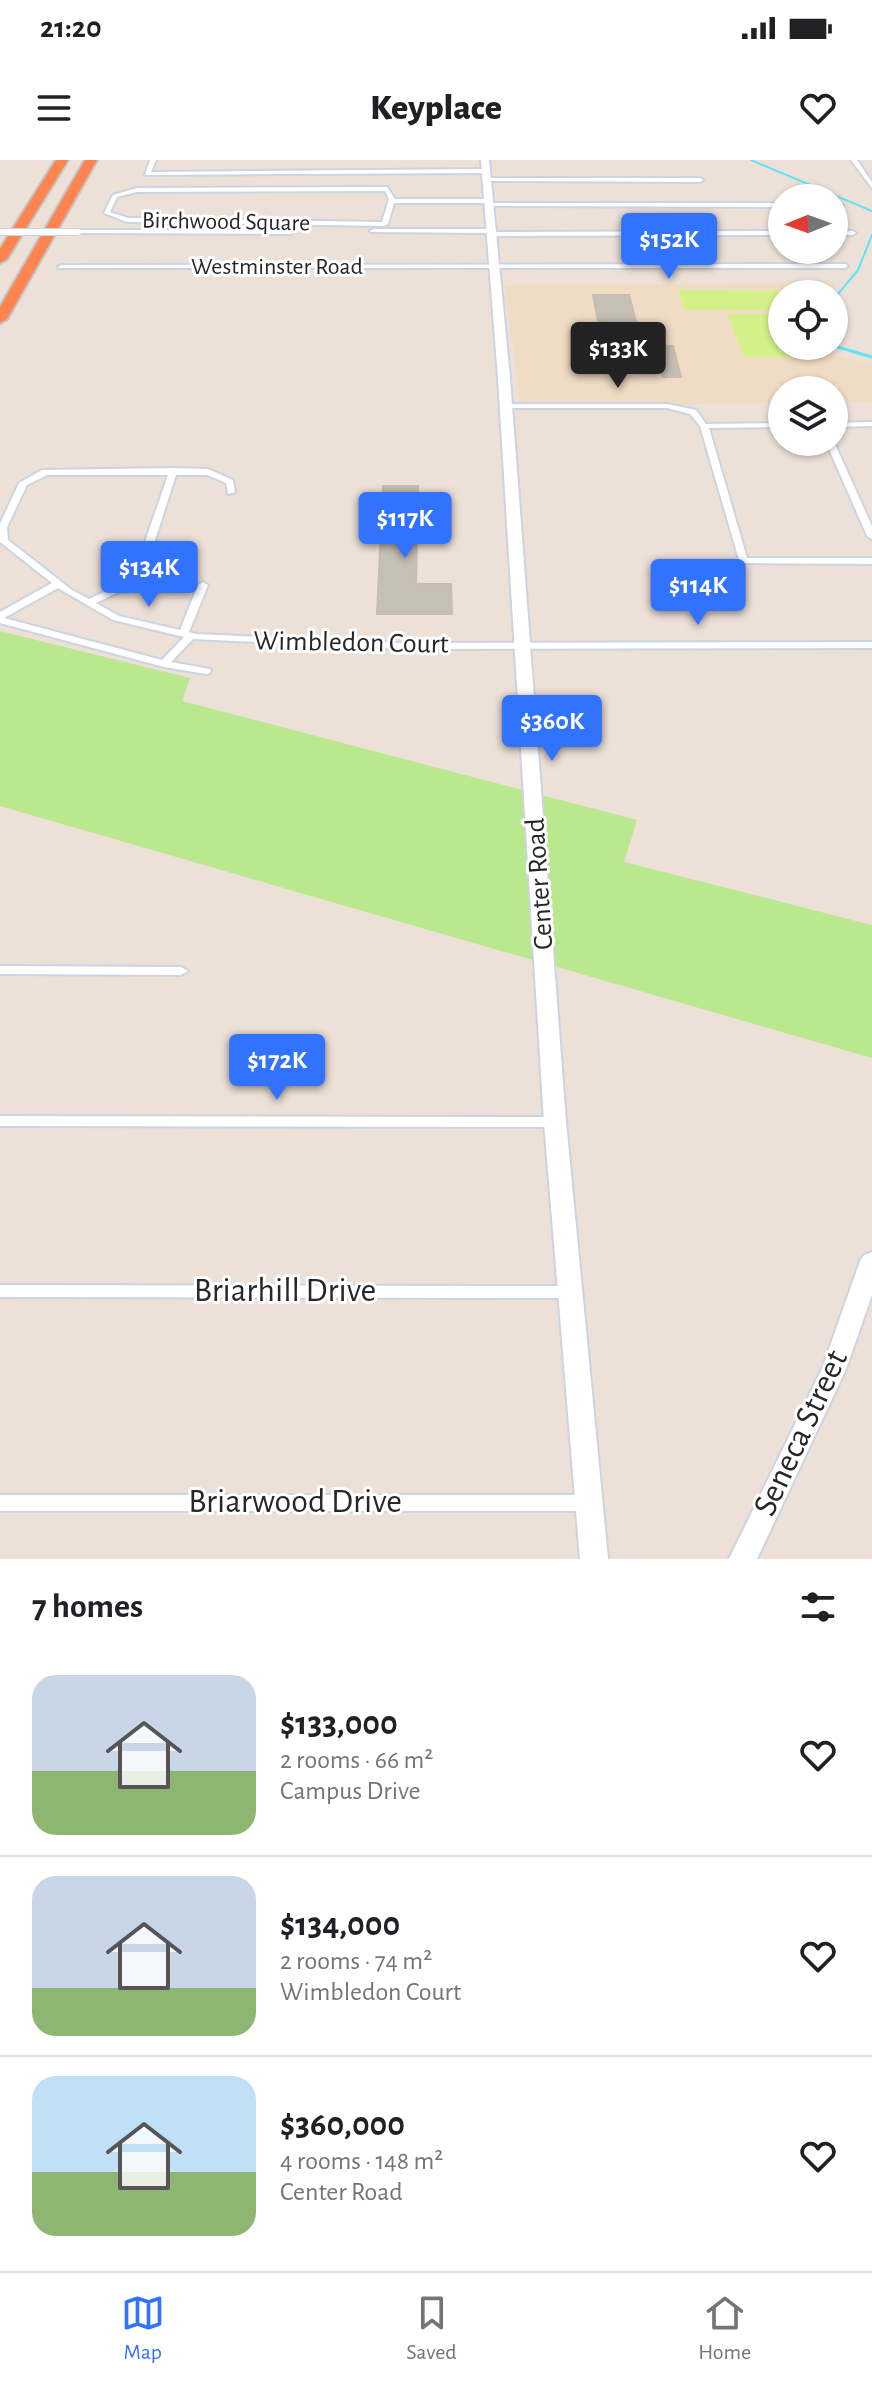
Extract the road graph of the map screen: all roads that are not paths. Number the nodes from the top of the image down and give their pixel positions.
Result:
1 (91, 160) edge
2 (153, 160) edge
3 (854, 160) edge
4 (60, 162) edge
5 (374, 163) dead end
6 (486, 170) edge
7 (373, 173) junction
8 (700, 180) dead end
9 (872, 186) edge
10 (392, 200) junction
11 (488, 202) junction
12 (768, 205) edge
13 (0, 232) edge
14 (490, 232) junction
15 (768, 233) edge
16 (848, 233) edge
17 (853, 233) dead end
18 (0, 259) edge
19 (493, 266) junction
20 (845, 266) dead end
21 (61, 267) dead end
22 (0, 319) edge
23 (506, 406) junction
24 (872, 424) edge
25 (768, 425) edge
26 (848, 425) edge
27 (704, 426) junction
28 (836, 456) edge
29 (173, 471) junction
30 (231, 492) dead end
31 (872, 536) edge
32 (872, 561) edge
33 (58, 584) junction
34 (203, 585) dead end
35 (88, 603) junction
36 (0, 618) edge
37 (186, 635) junction
38 (523, 644) junction
39 (872, 645) edge
40 (164, 664) junction
41 (206, 671) dead end
42 (0, 970) edge
43 (181, 971) dead end
44 (0, 1121) edge
45 (555, 1122) junction
46 (872, 1261) edge
47 (0, 1291) edge
48 (571, 1292) junction
49 (0, 1503) edge
50 (590, 1503) junction
51 (594, 1559) edge
52 (743, 1559) edge

1 - 22 highway
2 - 7 street
3 - 9 street
4 - 18 highway
5 - 7 street
6 - 7 street
6 - 8 street
6 - 11 main road, Center Road
10 - 10 street, Birchwood Square
10 - 11 street, Birchwood Square
11 - 12 street, Birchwood Square
11 - 14 main road, Center Road
13 - 14 street, bridge
14 - 15 street
14 - 19 main road, Center Road
16 - 17 street
19 - 20 street, Westminster Road
19 - 21 street, Westminster Road
19 - 23 main road, Center Road
23 - 27 street
23 - 38 main road, Center Road
24 - 26 street
25 - 27 street
27 - 32 street
28 - 31 street
29 - 30 street, Wimbledon Court
29 - 33 street, Wimbledon Court
29 - 35 street
33 - 35 street, Wimbledon Court
33 - 36 street
34 - 37 street
35 - 37 street, Wimbledon Court
36 - 40 street
37 - 38 street, Wimbledon Court
37 - 40 street
38 - 39 street, Wimbledon Court
38 - 45 main road, Center Road
40 - 41 street
42 - 43 street
44 - 45 street
45 - 48 main road, Center Road
46 - 52 main road, Seneca Street
47 - 48 street, Briarhill Drive
48 - 50 main road, Center Road
49 - 50 street, Briarwood Drive
50 - 51 main road, Center Road

